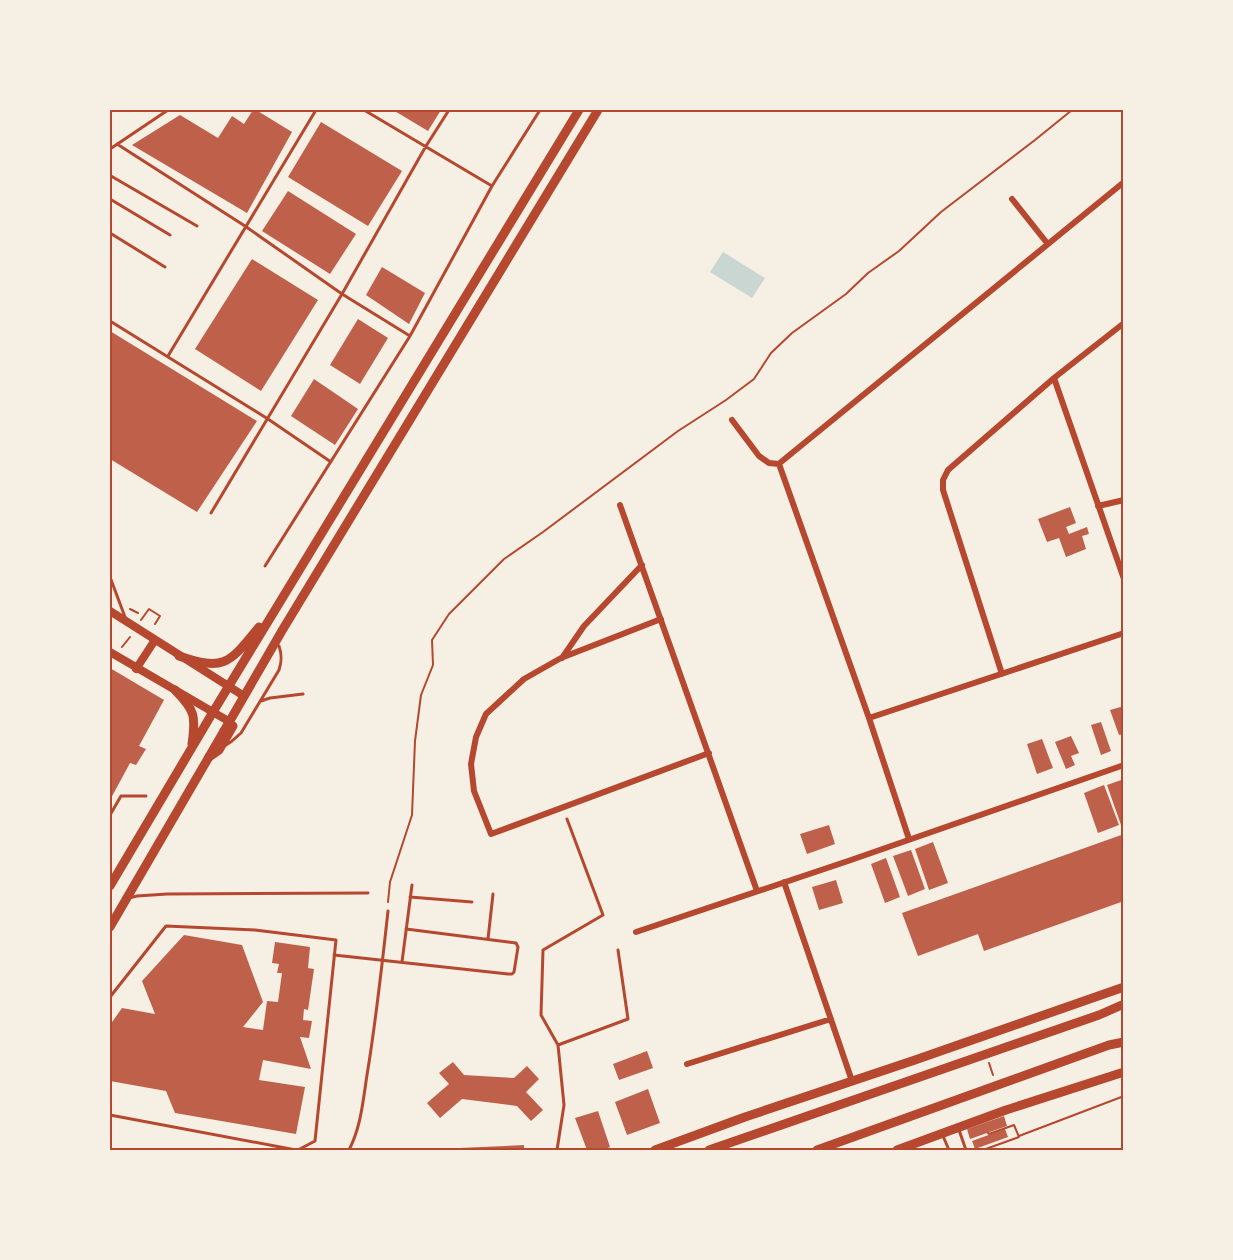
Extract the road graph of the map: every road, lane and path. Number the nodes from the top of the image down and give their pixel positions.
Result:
1 (168, 110) edge
2 (316, 110) edge
3 (364, 110) edge
4 (449, 110) edge
5 (540, 110) edge
6 (579, 110) edge
7 (598, 110) edge
8 (1072, 110) edge
9 (117, 144) junction
10 (426, 146) junction
11 (110, 149) edge
12 (110, 176) edge
13 (1124, 182) edge
14 (492, 186) junction
15 (110, 199) edge
16 (1012, 199) dead end
17 (197, 226) dead end
18 (245, 226) junction
19 (110, 233) edge
20 (170, 235) dead end
21 (1047, 243) junction
22 (165, 267) dead end
23 (342, 294) junction
24 (452, 320) junction
25 (110, 321) edge
26 (1124, 323) edge
27 (466, 328) junction
28 (410, 336) junction
29 (168, 356) junction
30 (1054, 378) junction
31 (268, 419) junction
32 (732, 420) dead end
33 (331, 462) junction
34 (779, 464) junction
35 (356, 475) junction
36 (372, 484) junction
37 (1124, 500) edge
38 (620, 505) dead end
39 (1098, 506) junction
40 (211, 513) dead end
41 (642, 565) junction
42 (265, 566) dead end
43 (110, 577) edge
44 (1124, 579) edge
45 (126, 606) dead end
46 (276, 607) junction
47 (110, 611) edge
48 (138, 613) dead end
49 (146, 614) dead end
50 (661, 619) junction
51 (126, 621) junction
52 (155, 624) dead end
53 (283, 629) junction
54 (1124, 633) edge
55 (155, 640) junction
56 (279, 646) junction
57 (110, 652) edge
58 (179, 656) junction
59 (561, 658) junction
60 (136, 669) junction
61 (1002, 674) junction
62 (229, 687) junction
63 (175, 690) junction
64 (303, 694) dead end
65 (244, 696) junction
66 (261, 701) junction
67 (213, 712) junction
68 (869, 718) junction
69 (230, 722) junction
70 (222, 746) junction
71 (191, 748) junction
72 (708, 753) junction
73 (209, 758) junction
74 (1124, 765) edge
75 (146, 796) dead end
76 (110, 815) edge
77 (567, 819) dead end
78 (909, 839) junction
79 (784, 882) junction
80 (412, 885) dead end
81 (110, 886) edge
82 (757, 891) junction
83 (368, 893) dead end
84 (493, 894) dead end
85 (410, 897) junction
86 (127, 898) junction
87 (472, 902) dead end
88 (388, 911) joint
89 (110, 927) edge
90 (406, 929) junction
91 (636, 932) dead end
92 (488, 939) junction
93 (618, 950) dead end
94 (334, 955) junction
95 (382, 960) junction
96 (402, 962) junction
97 (1124, 987) edge
98 (110, 998) edge
99 (1124, 1004) edge
100 (1124, 1009) edge
101 (1100, 1015) junction
102 (831, 1019) junction
103 (1124, 1041) edge
104 (558, 1045) junction
105 (989, 1062) dead end
106 (687, 1064) dead end
107 (1124, 1072) edge
108 (852, 1081) junction
109 (996, 1081) dead end
110 (1124, 1096) edge
111 (110, 1115) edge
112 (958, 1128) junction
113 (988, 1132) dead end
114 (942, 1135) junction
115 (1019, 1136) junction
116 (996, 1145) junction
117 (297, 1150) edge
118 (349, 1150) edge
119 (557, 1150) edge
120 (656, 1150) edge
121 (709, 1150) edge
122 (817, 1150) edge
123 (897, 1150) edge
124 (949, 1150) edge
125 (966, 1150) edge
126 (983, 1150) edge
127 (998, 1150) edge

1 - 9 lane
2 - 18 lane
3 - 10 lane
4 - 10 lane
5 - 14 lane
6 - 24 main road
7 - 27 main road
8 - 88 path
9 - 11 lane
9 - 18 lane
10 - 14 lane
10 - 23 lane
12 - 17 lane
13 - 21 street
14 - 28 lane
15 - 20 lane
16 - 21 street
18 - 23 lane
18 - 29 lane
19 - 22 lane
21 - 34 street
23 - 28 lane
23 - 31 lane
24 - 27 main road
24 - 35 main road
25 - 29 lane
26 - 30 street
27 - 36 main road
28 - 33 lane
29 - 31 lane
30 - 39 street
30 - 61 street
31 - 33 lane
31 - 40 lane
32 - 34 street
33 - 42 lane
34 - 68 street
35 - 36 main road
35 - 46 main road
36 - 53 main road
37 - 39 street
38 - 41 street
39 - 44 street
41 - 50 street
41 - 59 street
43 - 51 lane
45 - 48 path
46 - 58 main road
46 - 62 main road
47 - 51 main road
49 - 52 path
50 - 59 street
50 - 72 street
51 - 55 main road
53 - 56 main road
53 - 65 main road
54 - 61 street
55 - 58 main road
55 - 60 main road
56 - 66 lane
56 - 70 main road
57 - 60 main road
58 - 62 main road
59 - 72 street
60 - 63 main road
61 - 68 street
62 - 65 main road
62 - 67 main road
63 - 67 main road
63 - 71 main road
64 - 66 lane
65 - 69 main road
66 - 70 lane
67 - 69 main road
67 - 71 main road
68 - 78 street
69 - 73 main road
70 - 73 main road
71 - 81 main road
72 - 82 street
73 - 86 main road
74 - 78 street
75 - 76 lane
77 - 104 lane
78 - 79 street
79 - 82 street
79 - 102 street
80 - 85 lane
82 - 91 street
83 - 86 lane
84 - 92 lane
85 - 87 lane
85 - 90 lane
86 - 89 main road
88 - 95 lane
90 - 92 lane
90 - 96 lane
92 - 96 lane
93 - 104 lane
94 - 95 lane
94 - 98 lane
94 - 117 lane
95 - 96 lane
95 - 118 lane
97 - 108 main road
99 - 101 main road
100 - 101 main road
101 - 121 main road
102 - 106 street
102 - 108 street
103 - 122 main road
104 - 119 lane
105 - 109 path
107 - 112 main road
108 - 120 main road
110 - 115 path
111 - 117 lane
112 - 114 main road
112 - 125 lane
113 - 115 path
114 - 123 main road
114 - 124 lane
115 - 116 path
116 - 126 path
116 - 127 path

